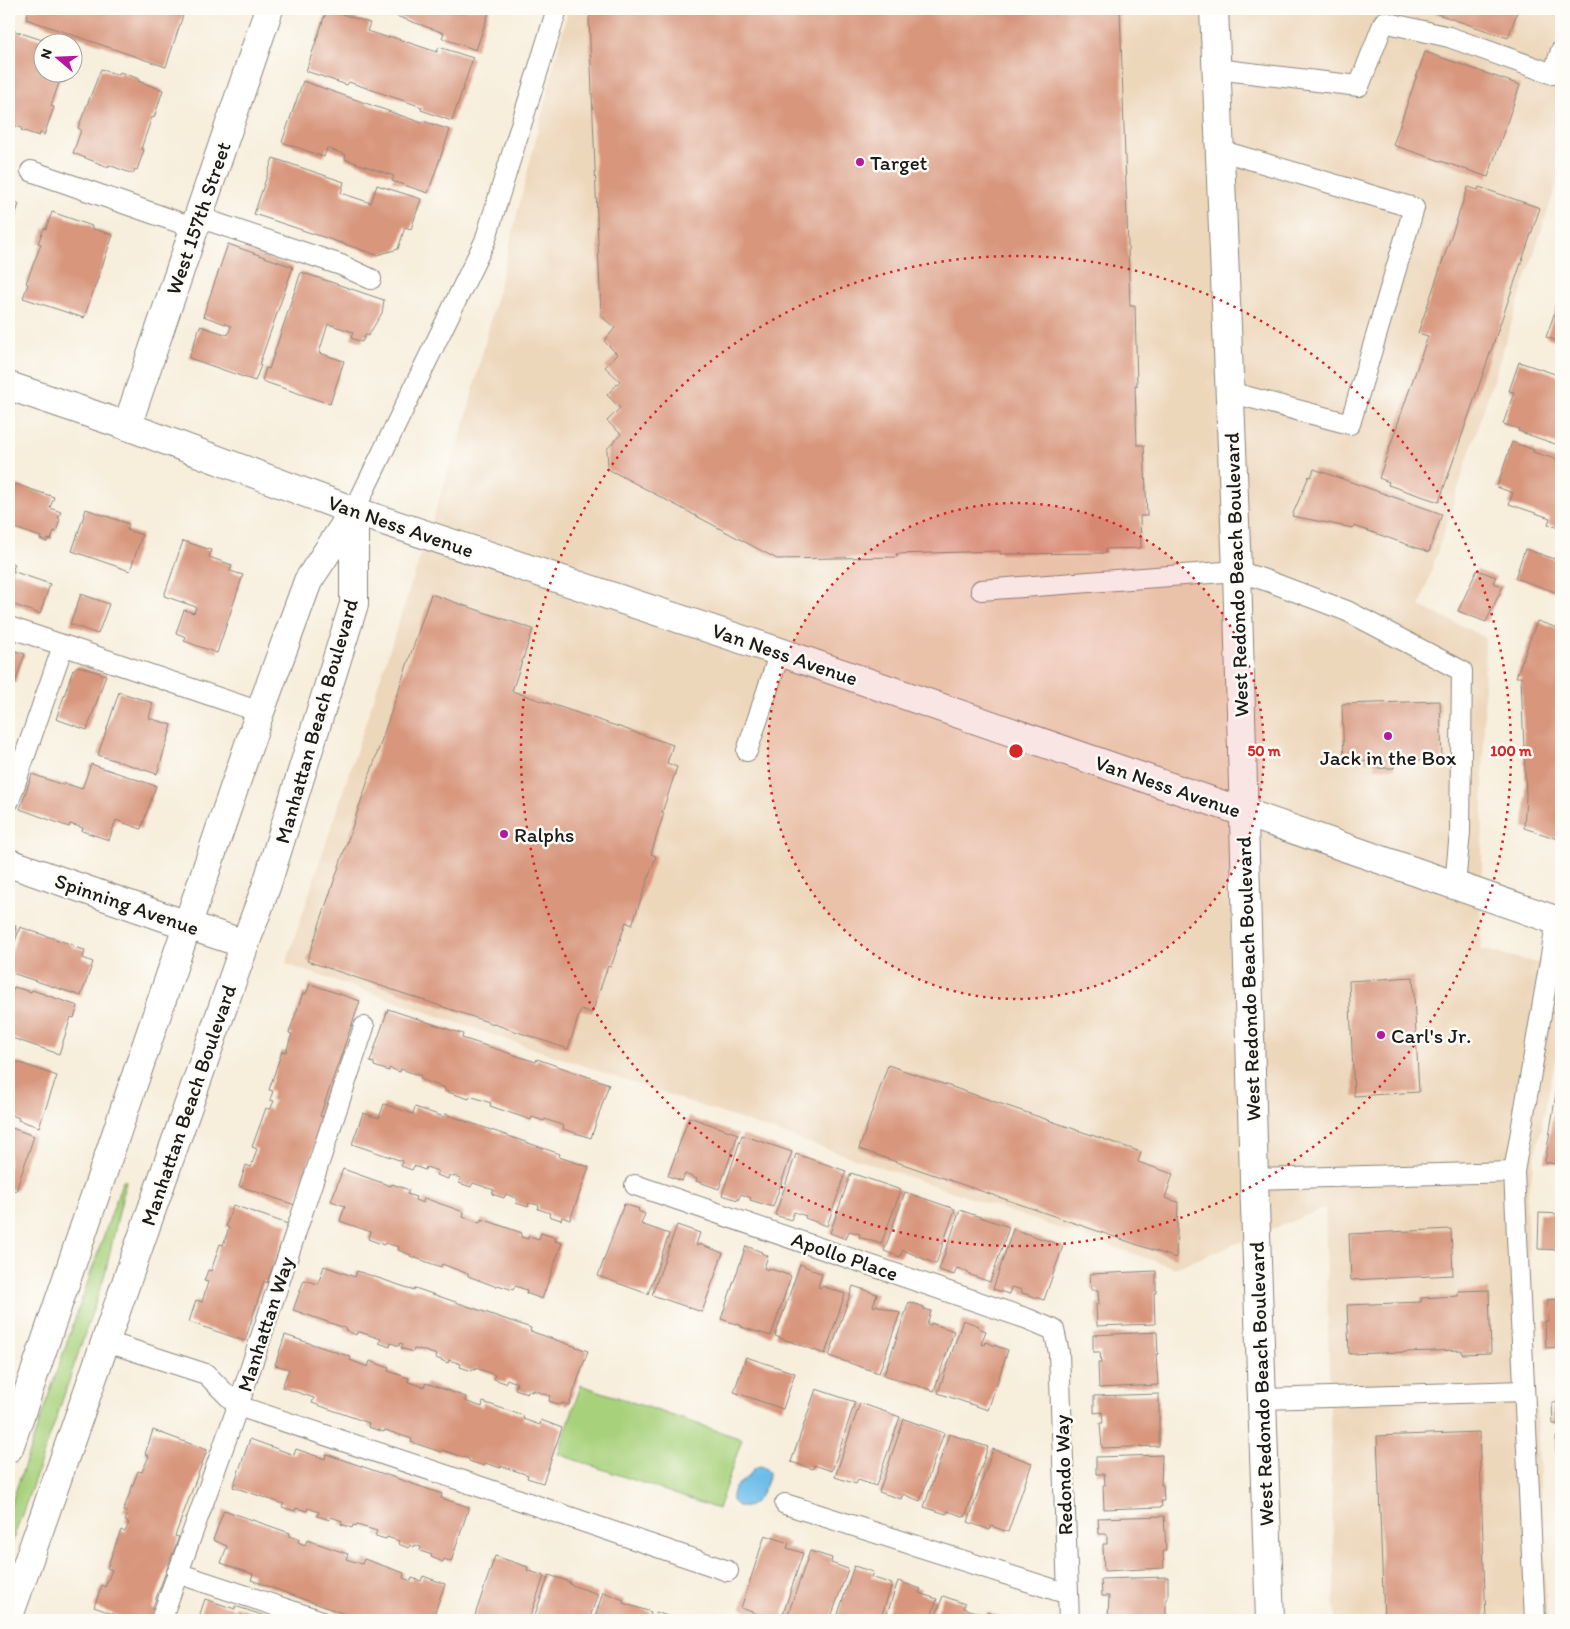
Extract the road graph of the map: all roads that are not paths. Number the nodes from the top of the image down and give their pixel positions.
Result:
1 (269, 9) edge
2 (558, 9) edge
3 (1214, 9) edge
4 (1378, 16) edge
5 (1561, 51) edge
6 (1216, 69) junction
7 (1219, 150) junction
8 (31, 171) dead end
9 (196, 223) junction
10 (371, 279) dead end
11 (9, 386) edge
12 (1229, 392) junction
13 (127, 426) junction
14 (354, 511) junction
15 (1237, 571) junction
16 (981, 590) dead end
17 (9, 627) edge
18 (63, 646) junction
19 (780, 652) junction
20 (260, 712) junction
21 (747, 751) dead end
22 (9, 801) edge
23 (1243, 812) junction
24 (9, 863) edge
25 (1455, 885) junction
26 (1559, 921) edge
27 (187, 925) junction
28 (245, 944) junction
29 (364, 1027) dead end
30 (1514, 1172) junction
31 (1254, 1179) junction
32 (634, 1185) dead end
33 (1054, 1330) joint
34 (104, 1341) junction
35 (1524, 1391) junction
36 (1262, 1398) junction
37 (238, 1406) junction
38 (9, 1448) edge
39 (785, 1504) dead end
40 (728, 1571) dead end
41 (177, 1573) junction
42 (1068, 1594) junction
43 (9, 1616) edge
44 (160, 1620) edge
45 (319, 1620) edge
46 (1068, 1620) edge
47 (1270, 1620) edge
48 (1535, 1620) edge

1 - 9 main road, West 157th Street
2 - 14 lane
3 - 6 main road, West Redondo Beach Boulevard
4 - 5 lane
4 - 6 lane
6 - 7 main road, West Redondo Beach Boulevard
7 - 12 main road, West Redondo Beach Boulevard
7 - 12 lane
8 - 9 lane
9 - 10 lane
9 - 13 main road, West 157th Street
11 - 13 main road, Van Ness Avenue
12 - 15 main road, West Redondo Beach Boulevard
13 - 14 main road, Van Ness Avenue
14 - 19 main road, Van Ness Avenue
14 - 20 main road
14 - 28 main road, Manhattan Beach Boulevard
15 - 16 lane
15 - 23 main road, West Redondo Beach Boulevard
15 - 25 lane
17 - 18 lane
18 - 20 lane
18 - 22 lane
19 - 21 lane
19 - 23 main road, Van Ness Avenue
20 - 27 main road
23 - 25 main road, Van Ness Avenue
23 - 31 main road, West Redondo Beach Boulevard
24 - 27 main road, Spinning Avenue
25 - 26 main road, Van Ness Avenue
26 - 30 lane
27 - 28 main road, Spinning Avenue
27 - 38 main road
28 - 34 main road, Manhattan Beach Boulevard
29 - 37 lane, Manhattan Way
30 - 31 lane
30 - 35 lane
31 - 36 main road, West Redondo Beach Boulevard
32 - 33 lane, Apollo Place
33 - 42 lane, Redondo Way
34 - 37 lane
34 - 43 main road, Manhattan Beach Boulevard
35 - 36 lane
35 - 48 lane
36 - 47 main road, West Redondo Beach Boulevard
37 - 40 lane
37 - 41 lane, Manhattan Way
39 - 42 lane
41 - 44 lane, Manhattan Way
41 - 45 lane
42 - 46 lane, Redondo Way

